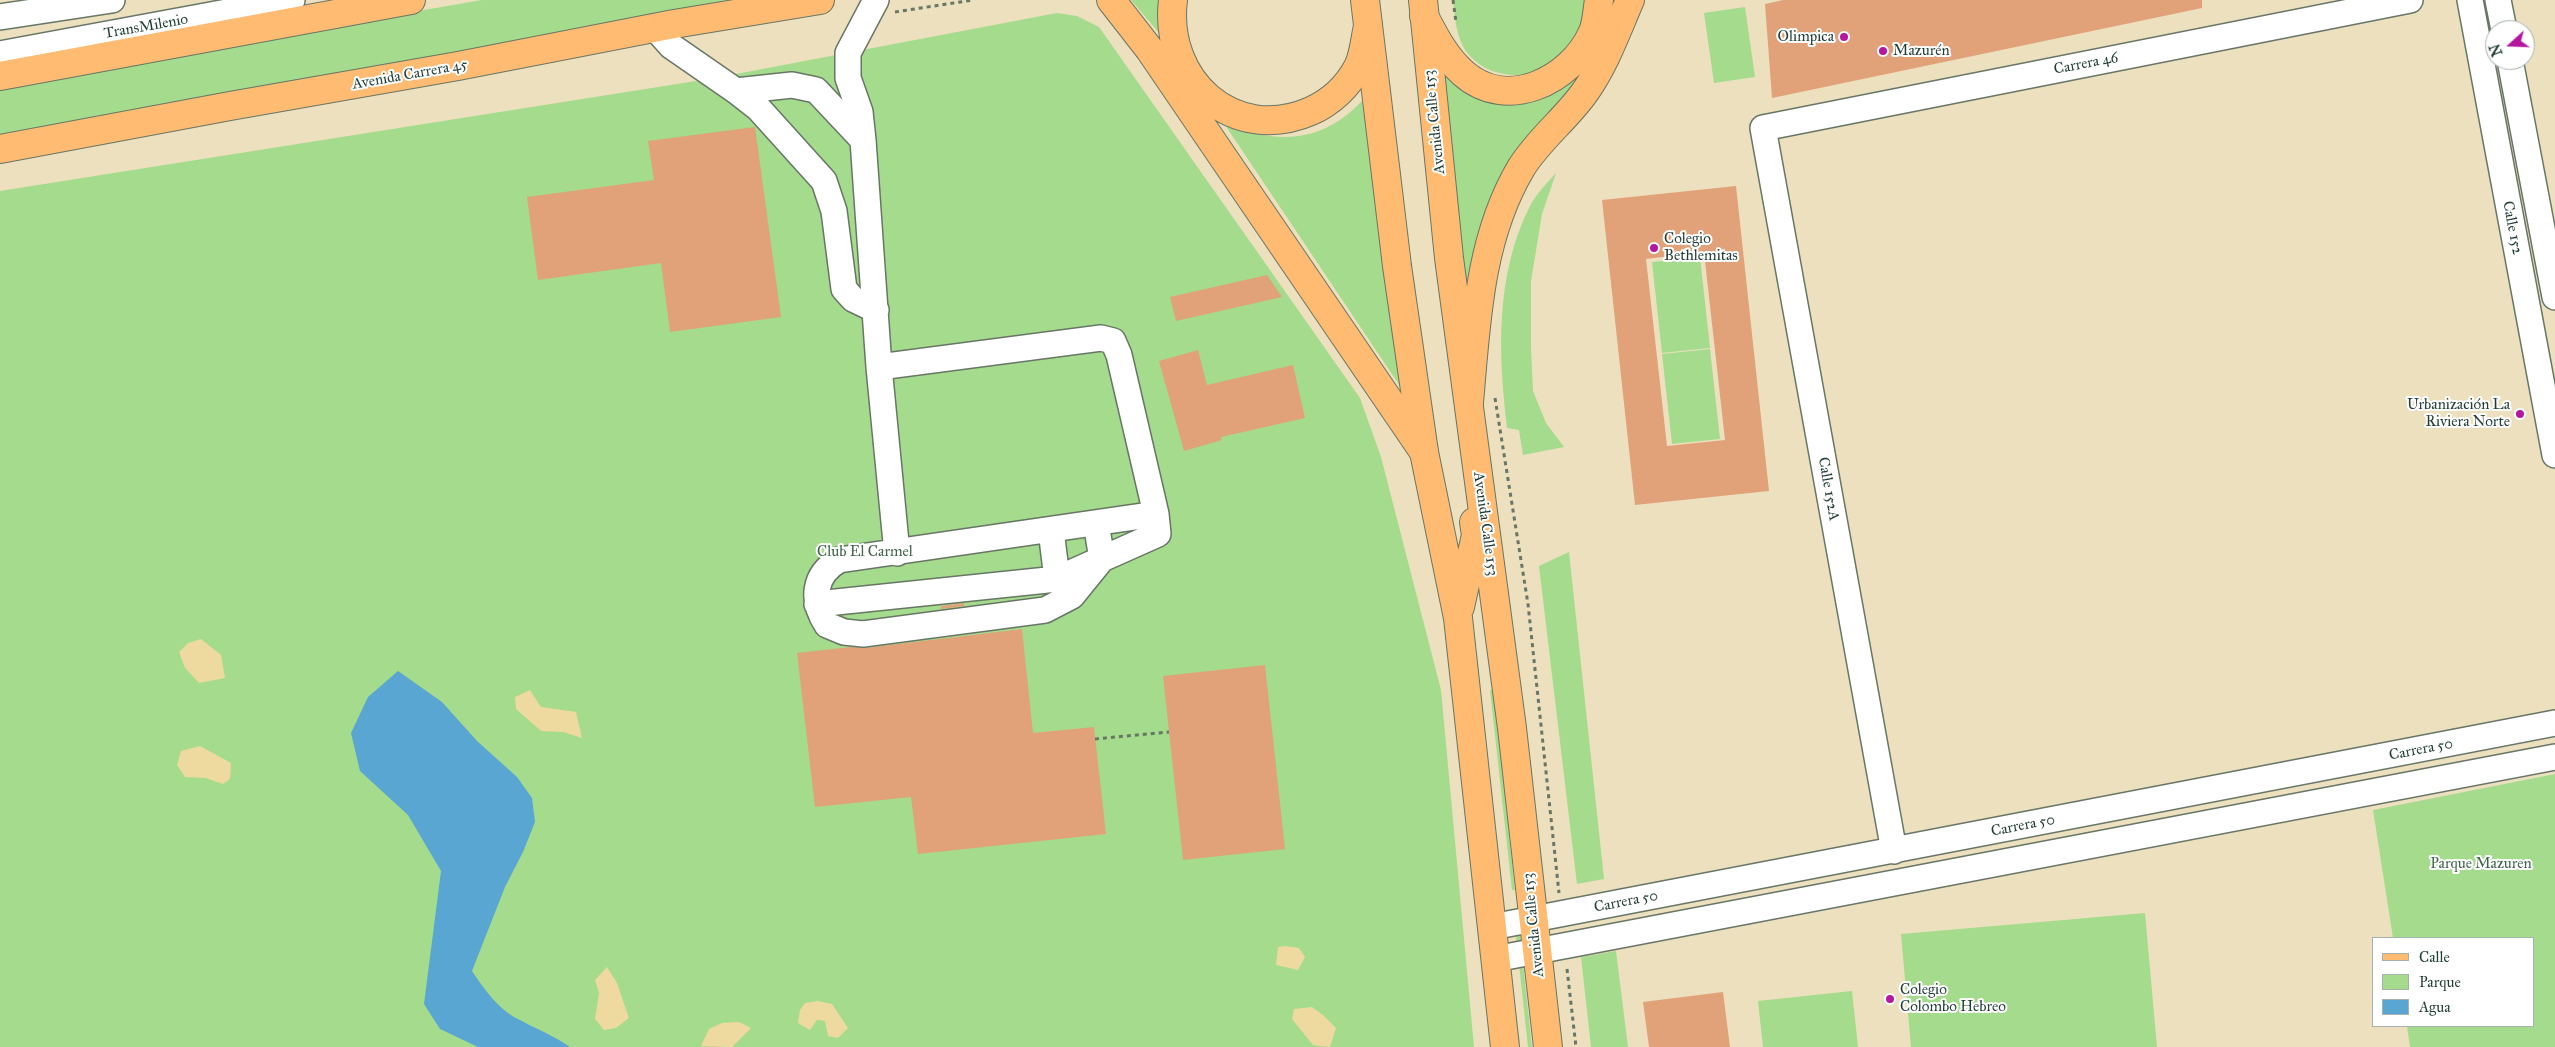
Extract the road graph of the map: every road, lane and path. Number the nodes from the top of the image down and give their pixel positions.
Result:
1 (112, 0) edge
2 (292, 0) edge
3 (411, 0) edge
4 (820, 0) edge
5 (876, 0) edge
6 (1111, 0) edge
7 (1173, 0) edge
8 (1453, 0) edge
9 (1599, 0) edge
10 (1630, 0) edge
11 (2410, 0) edge
12 (2470, 0) edge
13 (2498, 0) edge
14 (1418, 5) edge
15 (1366, 13) edge
16 (0, 17) edge
17 (2502, 20) edge
18 (654, 27) junction
19 (1457, 28) dead end
20 (0, 54) edge
21 (2512, 70) edge
22 (0, 76) edge
23 (736, 91) junction
24 (1763, 128) joint
25 (863, 140) junction
26 (0, 150) edge
27 (2550, 242) edge
28 (2516, 248) junction
29 (1442, 259) junction
30 (2555, 297) edge
31 (876, 310) junction
32 (878, 367) junction
33 (1494, 390) dead end
34 (1469, 403) junction
35 (1424, 452) junction
36 (2555, 455) edge
37 (1156, 514) junction
38 (1096, 523) junction
39 (1051, 530) junction
40 (897, 554) junction
41 (1102, 559) junction
42 (1057, 579) junction
43 (816, 604) junction
44 (1458, 618) junction
45 (2555, 723) edge
46 (1169, 732) dead end
47 (1095, 739) dead end
48 (2555, 757) edge
49 (1894, 850) junction
50 (1559, 890) dead end
51 (1533, 919) junction
52 (1492, 927) junction
53 (1537, 952) junction
54 (1495, 960) junction
55 (1568, 970) dead end
56 (1505, 1047) edge
57 (1548, 1047) edge
58 (1576, 1047) edge

1 - 16 street
2 - 20 street, TransMilenio
3 - 22 main road
4 - 18 main road, Avenida Carrera 45
5 - 25 street
6 - 35 main road
7 - 15 main road
8 - 19 path
9 - 14 main road
10 - 34 main road
11 - 24 street, Carrera 46
12 - 28 street, Calle 152
13 - 17 street
14 - 29 main road, Avenida Calle 153
15 - 35 main road, Avenida Calle 153
18 - 23 street
18 - 26 main road, Avenida Carrera 45
21 - 27 street, Calle 152
23 - 25 street
23 - 31 street
24 - 49 street, Calle 152A
25 - 31 street
27 - 28 street
27 - 30 street, Calle 152
28 - 36 street, Calle 152
29 - 34 main road, Avenida Calle 153
29 - 44 main road, Avenida Calle 153
31 - 32 street
32 - 37 street
32 - 40 street
33 - 50 path
34 - 51 main road, Avenida Calle 153
35 - 44 main road, Avenida Calle 153
37 - 38 street
37 - 41 street
38 - 39 street
38 - 41 street
39 - 40 street
39 - 42 street
40 - 43 street
41 - 42 street
41 - 43 street
42 - 43 street
44 - 52 main road, Avenida Calle 153
45 - 49 street, Carrera 50
46 - 47 path
48 - 53 street
49 - 51 street, Carrera 50
51 - 52 street, Carrera 50
51 - 53 main road, Avenida Calle 153
52 - 54 main road, Avenida Calle 153
53 - 54 street
53 - 57 main road, Avenida Calle 153
54 - 56 main road, Avenida Calle 153
55 - 58 path

